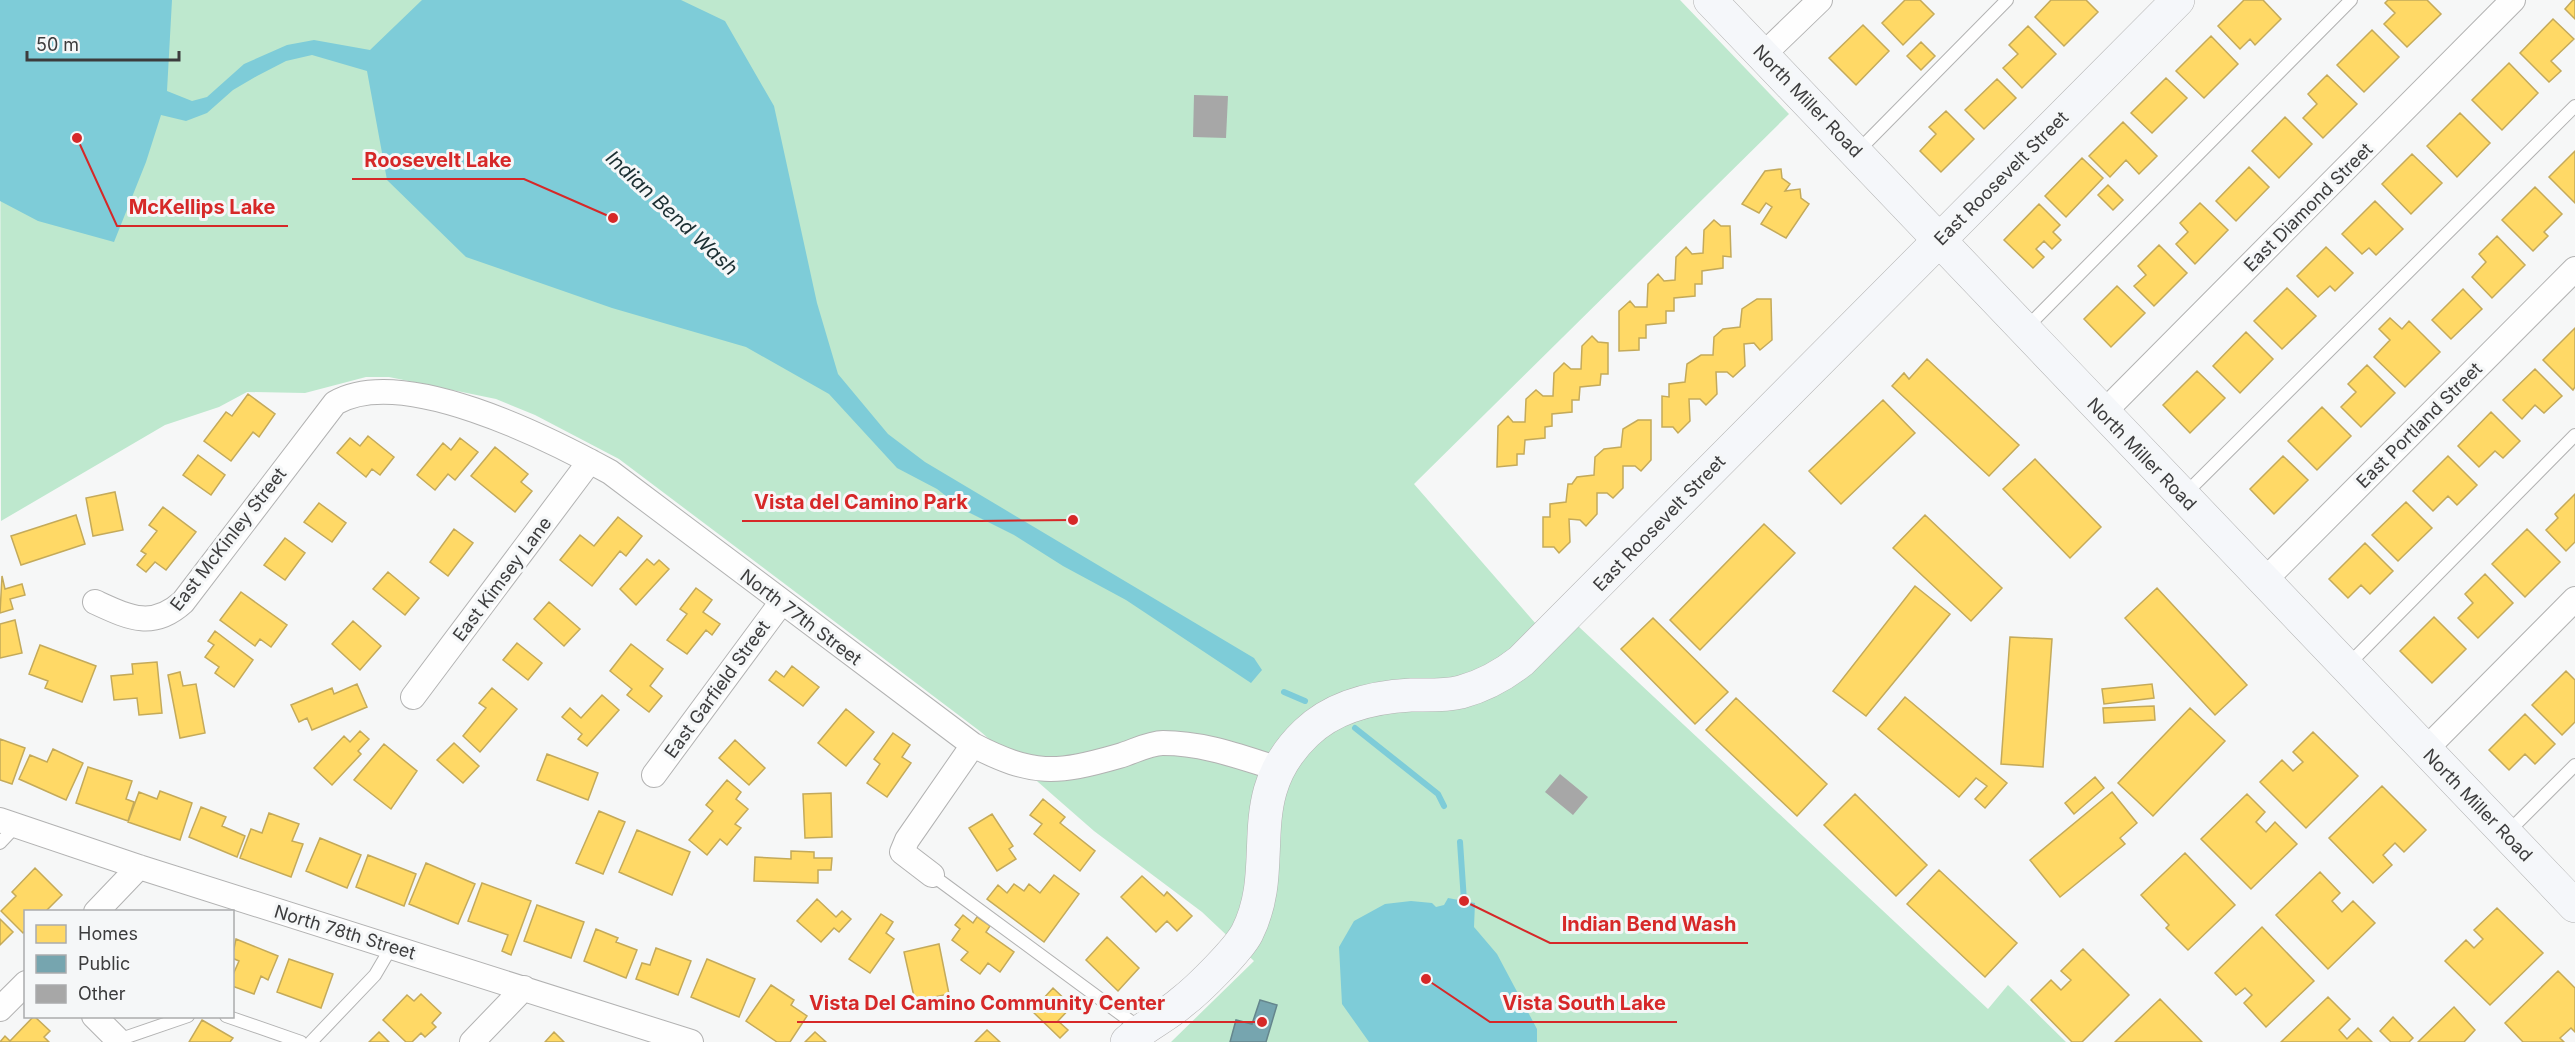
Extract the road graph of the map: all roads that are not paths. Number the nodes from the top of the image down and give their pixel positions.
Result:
1 (1710, 0) edge
2 (1820, 0) edge
3 (2007, 0) edge
4 (2178, 0) edge
5 (2351, 0) edge
6 (2513, 0) edge
7 (1763, 55) junction
8 (2575, 106) edge
9 (1857, 152) junction
10 (1940, 239) junction
11 (2575, 269) edge
12 (2024, 330) junction
13 (335, 403) joint
14 (2102, 414) junction
15 (2575, 435) edge
16 (590, 461) junction
17 (2182, 497) junction
18 (2264, 581) junction
19 (2575, 599) edge
20 (95, 602) dead end
21 (781, 603) junction
22 (2346, 668) junction
23 (413, 697) dead end
24 (974, 745) junction
25 (2425, 750) junction
26 (2575, 765) edge
27 (1279, 769) junction
28 (654, 775) dead end
29 (9, 822) edge
30 (2506, 834) junction
31 (0, 843) edge
32 (139, 867) junction
33 (932, 875) joint
34 (2575, 906) edge
35 (98, 910) edge
36 (392, 946) junction
37 (24, 985) edge
38 (524, 988) junction
39 (0, 1009) edge
40 (95, 1018) edge
41 (185, 1018) edge
42 (229, 1018) edge
43 (644, 1035) edge
44 (1143, 1038) edge
45 (118, 1040) joint
46 (301, 1042) edge
47 (310, 1042) edge
48 (472, 1042) edge
49 (691, 1042) edge

1 - 7 street, North Miller Road
2 - 7 street
3 - 9 lane
4 - 10 street, East Roosevelt Street
5 - 12 lane
6 - 14 street, East Diamond Street
7 - 9 street, North Miller Road
8 - 17 lane
9 - 10 street, North Miller Road
10 - 12 street, North Miller Road
10 - 27 street, East Roosevelt Street
11 - 18 street, East Portland Street
12 - 14 street, North Miller Road
13 - 16 street, North 77th Street
13 - 20 street, East McKinley Street
14 - 17 street, North Miller Road
15 - 22 lane
16 - 21 street, North 77th Street
16 - 23 street, East Kimsey Lane
17 - 18 street, North Miller Road
18 - 22 street, North Miller Road
19 - 25 street
21 - 24 street, North 77th Street
21 - 28 street, East Garfield Street
22 - 25 street, North Miller Road
24 - 27 street, North 77th Street
24 - 33 street
25 - 30 street, North Miller Road
26 - 30 lane
27 - 44 street, East Roosevelt Street
29 - 31 lane
29 - 32 street, North 78th Street
30 - 34 street, North Miller Road
32 - 35 street
32 - 36 street, North 78th Street
33 - 44 lane
36 - 38 street, North 78th Street
36 - 47 lane
37 - 39 street
38 - 43 street, North 78th Street
38 - 48 street
40 - 45 street
41 - 45 lane
42 - 46 lane
43 - 49 street, North 78th Street

